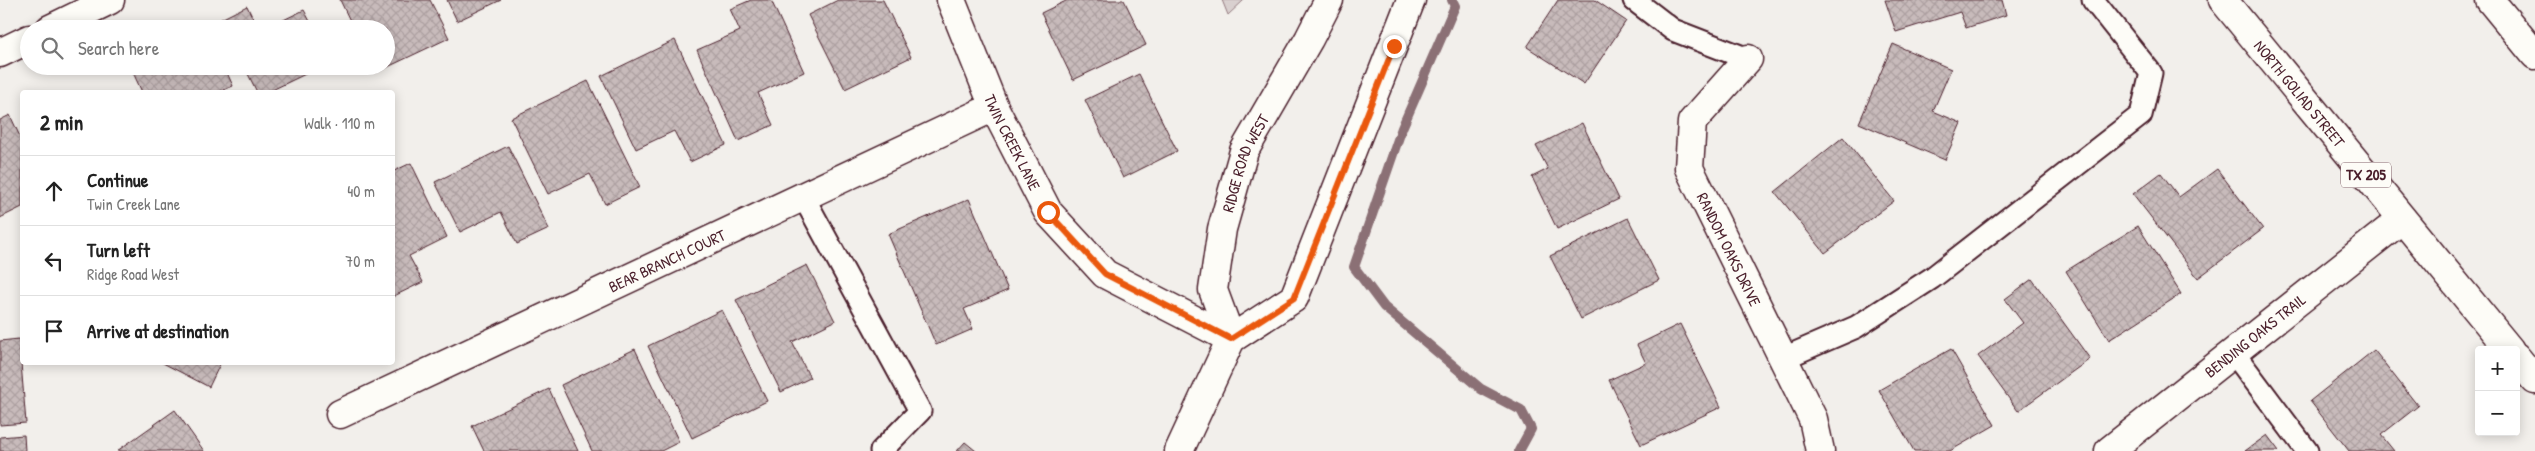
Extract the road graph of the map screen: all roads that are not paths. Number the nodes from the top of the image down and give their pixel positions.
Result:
1 (110, 0) edge
2 (951, 0) edge
3 (1328, 0) edge
4 (1410, 0) edge
5 (1634, 0) edge
6 (2093, 0) edge
7 (2223, 0) edge
8 (2490, 0) edge
9 (69, 20) edge
10 (20, 43) edge
11 (0, 53) edge
12 (2535, 55) edge
13 (1748, 59) joint
14 (994, 107) junction
15 (803, 196) junction
16 (2402, 219) junction
17 (1231, 339) junction
18 (2507, 346) edge
19 (2233, 352) junction
20 (1784, 358) junction
21 (2520, 362) edge
22 (2535, 380) edge
23 (340, 414) dead end
24 (881, 451) edge
25 (1179, 451) edge
26 (1820, 451) edge
27 (2109, 451) edge
28 (2308, 451) edge

1 - 9 street
2 - 14 street, TWIN CREEK LANE
3 - 17 street, RIDGE ROAD WEST
4 - 17 street
5 - 13 lane
6 - 20 lane
7 - 16 street, NORTH GOLIAD STREET / TX 205
8 - 12 street
10 - 11 street
13 - 20 street, RANDOM OAKS DRIVE
14 - 15 street, BEAR BRANCH COURT
14 - 17 street, TWIN CREEK LANE
15 - 23 street, BEAR BRANCH COURT
15 - 24 lane
16 - 18 street, NORTH GOLIAD STREET / TX 205
16 - 19 street, BENDING OAKS TRAIL
17 - 25 street
19 - 27 street, BENDING OAKS TRAIL
19 - 28 lane
20 - 26 street, RANDOM OAKS DRIVE
21 - 22 street

